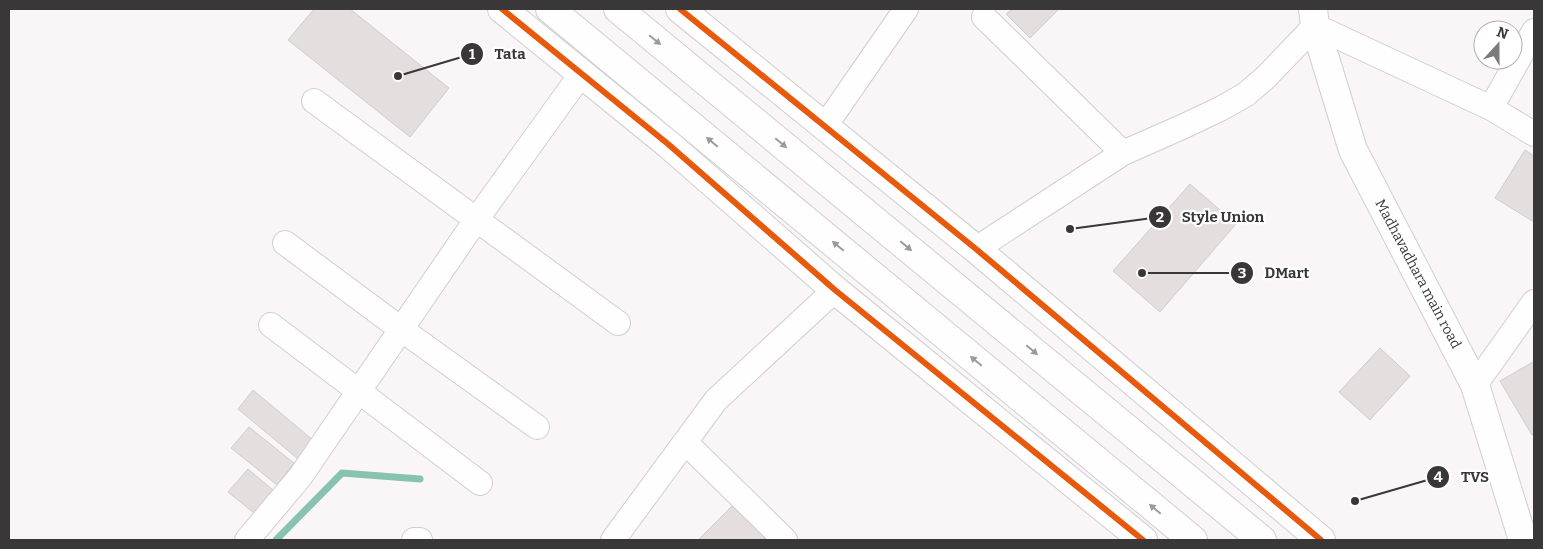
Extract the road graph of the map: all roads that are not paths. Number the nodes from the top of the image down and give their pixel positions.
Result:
1 (502, 9) edge
2 (550, 9) edge
3 (618, 9) edge
4 (680, 9) edge
5 (906, 9) edge
6 (984, 17) dead end
7 (1314, 17) edge
8 (1534, 31) edge
9 (582, 73) junction
10 (314, 102) dead end
11 (1491, 108) junction
12 (825, 126) junction
13 (1534, 134) edge
14 (1123, 153) junction
15 (476, 220) junction
16 (285, 243) dead end
17 (976, 249) junction
18 (835, 290) junction
19 (1534, 302) edge
20 (618, 323) dead end
21 (271, 325) dead end
22 (401, 329) junction
23 (1476, 385) junction
24 (358, 392) junction
25 (537, 427) dead end
26 (685, 442) junction
27 (480, 483) dead end
28 (247, 540) edge
29 (414, 540) edge
30 (420, 540) edge
31 (613, 540) edge
32 (785, 540) edge
33 (1142, 540) edge
34 (1193, 540) edge
35 (1262, 540) edge
36 (1321, 540) edge
37 (1523, 540) edge

1 - 9 main road
34 -> 2 main road
3 -> 35 main road
4 - 12 main road
5 - 12 street
6 - 14 street
7 - 11 street
7 - 14 street
7 - 23 main road, Madhavadhara main road
8 - 11 street
9 - 15 street
9 - 18 main road
10 - 15 street
11 - 13 street
12 - 17 main road
14 - 17 street
15 - 20 street
15 - 22 street
16 - 22 street
17 - 36 main road
18 - 26 street
18 - 33 main road
19 - 23 street
21 - 24 street
22 - 24 street
22 - 25 street
23 - 37 main road, Madhavadhara main road
24 - 27 street
24 - 28 street
26 - 31 street
26 - 32 street
29 - 30 street

